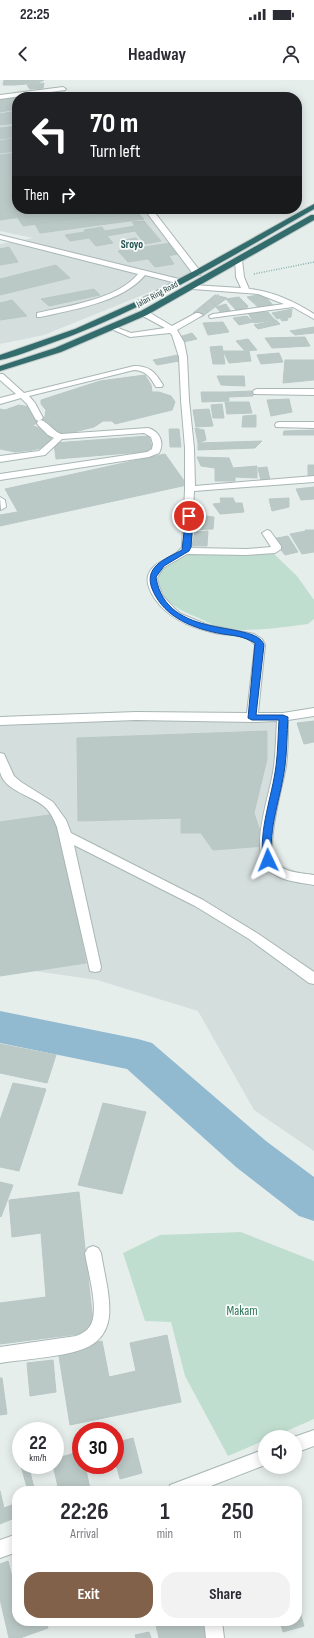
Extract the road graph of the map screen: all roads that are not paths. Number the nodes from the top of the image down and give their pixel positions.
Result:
1 (66, 82) dead end
2 (63, 89) junction
3 (39, 92) edge
4 (64, 92) edge
5 (12, 95) edge
6 (0, 97) edge
7 (314, 206) edge
8 (302, 213) edge
9 (152, 214) edge
10 (301, 214) edge
11 (314, 217) edge
12 (289, 221) junction
13 (299, 225) junction
14 (0, 237) edge
15 (238, 260) junction
16 (143, 273) junction
17 (197, 273) junction
18 (180, 282) junction
19 (193, 286) junction
20 (229, 289) junction
21 (246, 290) junction
22 (221, 296) tunnel mouth
23 (294, 305) junction
24 (144, 313) junction
25 (40, 315) dead end
26 (199, 315) tunnel mouth
27 (213, 316) dead end
28 (314, 317) edge
29 (113, 328) junction
30 (171, 330) junction
31 (0, 358) edge
32 (0, 369) edge
33 (0, 376) edge
34 (0, 384) edge
35 (159, 386) dead end
36 (257, 392) dead end
37 (314, 392) edge
38 (18, 396) junction
39 (0, 401) edge
40 (314, 425) edge
41 (278, 426) dead end
42 (60, 437) junction
43 (42, 453) junction
44 (0, 459) edge
45 (47, 469) junction
46 (0, 477) edge
47 (314, 479) edge
48 (190, 489) junction
49 (267, 533) dead end
50 (186, 551) junction
51 (314, 712) edge
52 (283, 717) junction
53 (252, 718) junction
54 (0, 721) edge
55 (0, 757) edge
56 (66, 836) junction
57 (314, 880) edge
58 (95, 967) dead end
59 (314, 979) edge
60 (93, 1253) dead end
61 (0, 1355) edge
62 (314, 1438) edge
63 (302, 1442) edge
64 (258, 1460) edge
65 (190, 1486) edge
66 (12, 1545) edge
67 (0, 1549) edge
68 (214, 1626) edge
69 (215, 1638) edge

1 - 2 street
2 - 3 street
2 - 4 street
5 - 6 street
7 - 8 highway, Jalan Ring Road
9 - 17 street
10 - 12 highway, Jalan Ring Road
11 - 13 highway, Jalan Ring Road
12 - 13 highway
12 - 17 highway, Jalan Ring Road
13 - 15 highway, Jalan Ring Road
14 - 16 street
15 - 19 highway, Jalan Ring Road
15 - 21 street
16 - 18 street
16 - 25 street
17 - 18 highway, Jalan Ring Road
18 - 31 highway, Jalan Ring Road
19 - 20 street
19 - 24 highway, Jalan Ring Road
20 - 21 street
20 - 22 street
21 - 23 street
23 - 27 street
23 - 28 street
24 - 29 highway, Jalan Ring Road
24 - 30 street
26 - 30 street
29 - 30 street
29 - 32 highway, Jalan Ring Road
30 - 48 street
33 - 38 street
34 - 38 street
35 - 38 street
36 - 37 street
38 - 39 street
38 - 42 street
40 - 41 street
42 - 43 street
42 - 45 street
43 - 44 street
43 - 45 street
45 - 46 street
47 - 48 street
48 - 50 street
49 - 50 street
50 - 53 street
51 - 52 street
52 - 53 street
52 - 57 street
53 - 54 street
55 - 56 street
56 - 58 street
56 - 59 street
60 - 61 street
62 - 63 street
64 - 65 street
66 - 67 street
68 - 69 street

